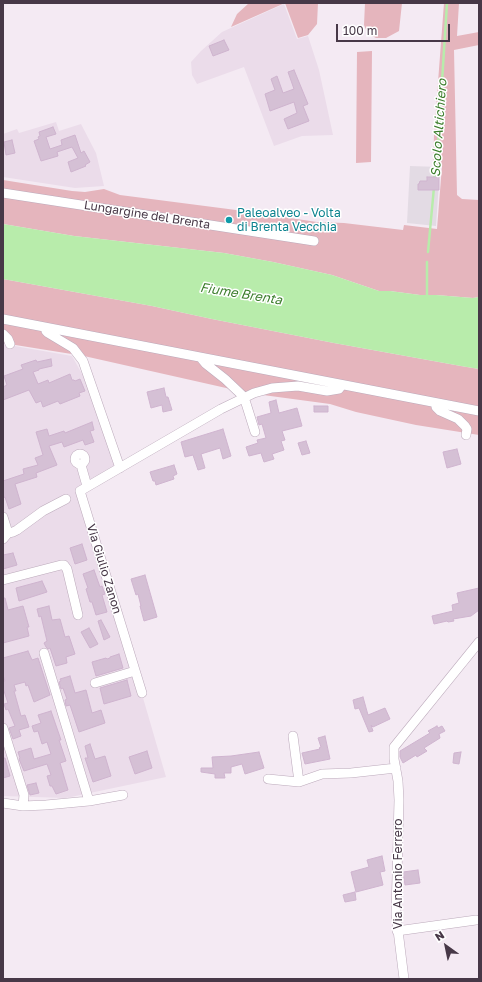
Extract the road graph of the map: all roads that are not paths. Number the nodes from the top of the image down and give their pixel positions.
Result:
1 (3, 193) edge
2 (314, 241) dead end
3 (3, 319) edge
4 (47, 328) junction
5 (3, 334) edge
6 (10, 344) dead end
7 (201, 358) junction
8 (342, 385) junction
9 (244, 397) junction
10 (436, 403) junction
11 (479, 411) edge
12 (255, 432) dead end
13 (466, 435) dead end
14 (81, 464) dead end
15 (120, 468) junction
16 (83, 488) junction
17 (3, 517) edge
18 (5, 536) edge
19 (3, 580) edge
20 (78, 615) dead end
21 (479, 642) edge
22 (44, 652) dead end
23 (135, 671) junction
24 (95, 683) dead end
25 (142, 692) dead end
26 (3, 728) edge
27 (293, 736) dead end
28 (396, 768) junction
29 (268, 779) dead end
30 (299, 782) junction
31 (123, 795) dead end
32 (89, 801) junction
33 (3, 803) edge
34 (23, 806) junction
35 (476, 920) dead end
36 (397, 931) junction
37 (404, 979) edge

1 - 2 street, Lungargine del Brenta
3 - 4 street
4 - 7 street
4 - 15 street
5 - 6 street
7 - 8 street
7 - 9 street
8 - 9 street
8 - 10 street
9 - 12 street
9 - 15 street
10 - 11 street
10 - 13 street
14 - 16 street, Via Giulio Zanon
15 - 16 street
16 - 18 street
16 - 23 street, Via Giulio Zanon
17 - 18 street
19 - 20 street
21 - 28 street, Via Antonio Ferrero
22 - 32 street
23 - 24 street
23 - 25 street, Via Giulio Zanon
26 - 34 street
27 - 30 street
28 - 30 street
28 - 36 street, Via Antonio Ferrero
29 - 30 street
31 - 32 street
32 - 34 street
33 - 34 street
35 - 36 street
36 - 37 street, Via Antonio Ferrero

